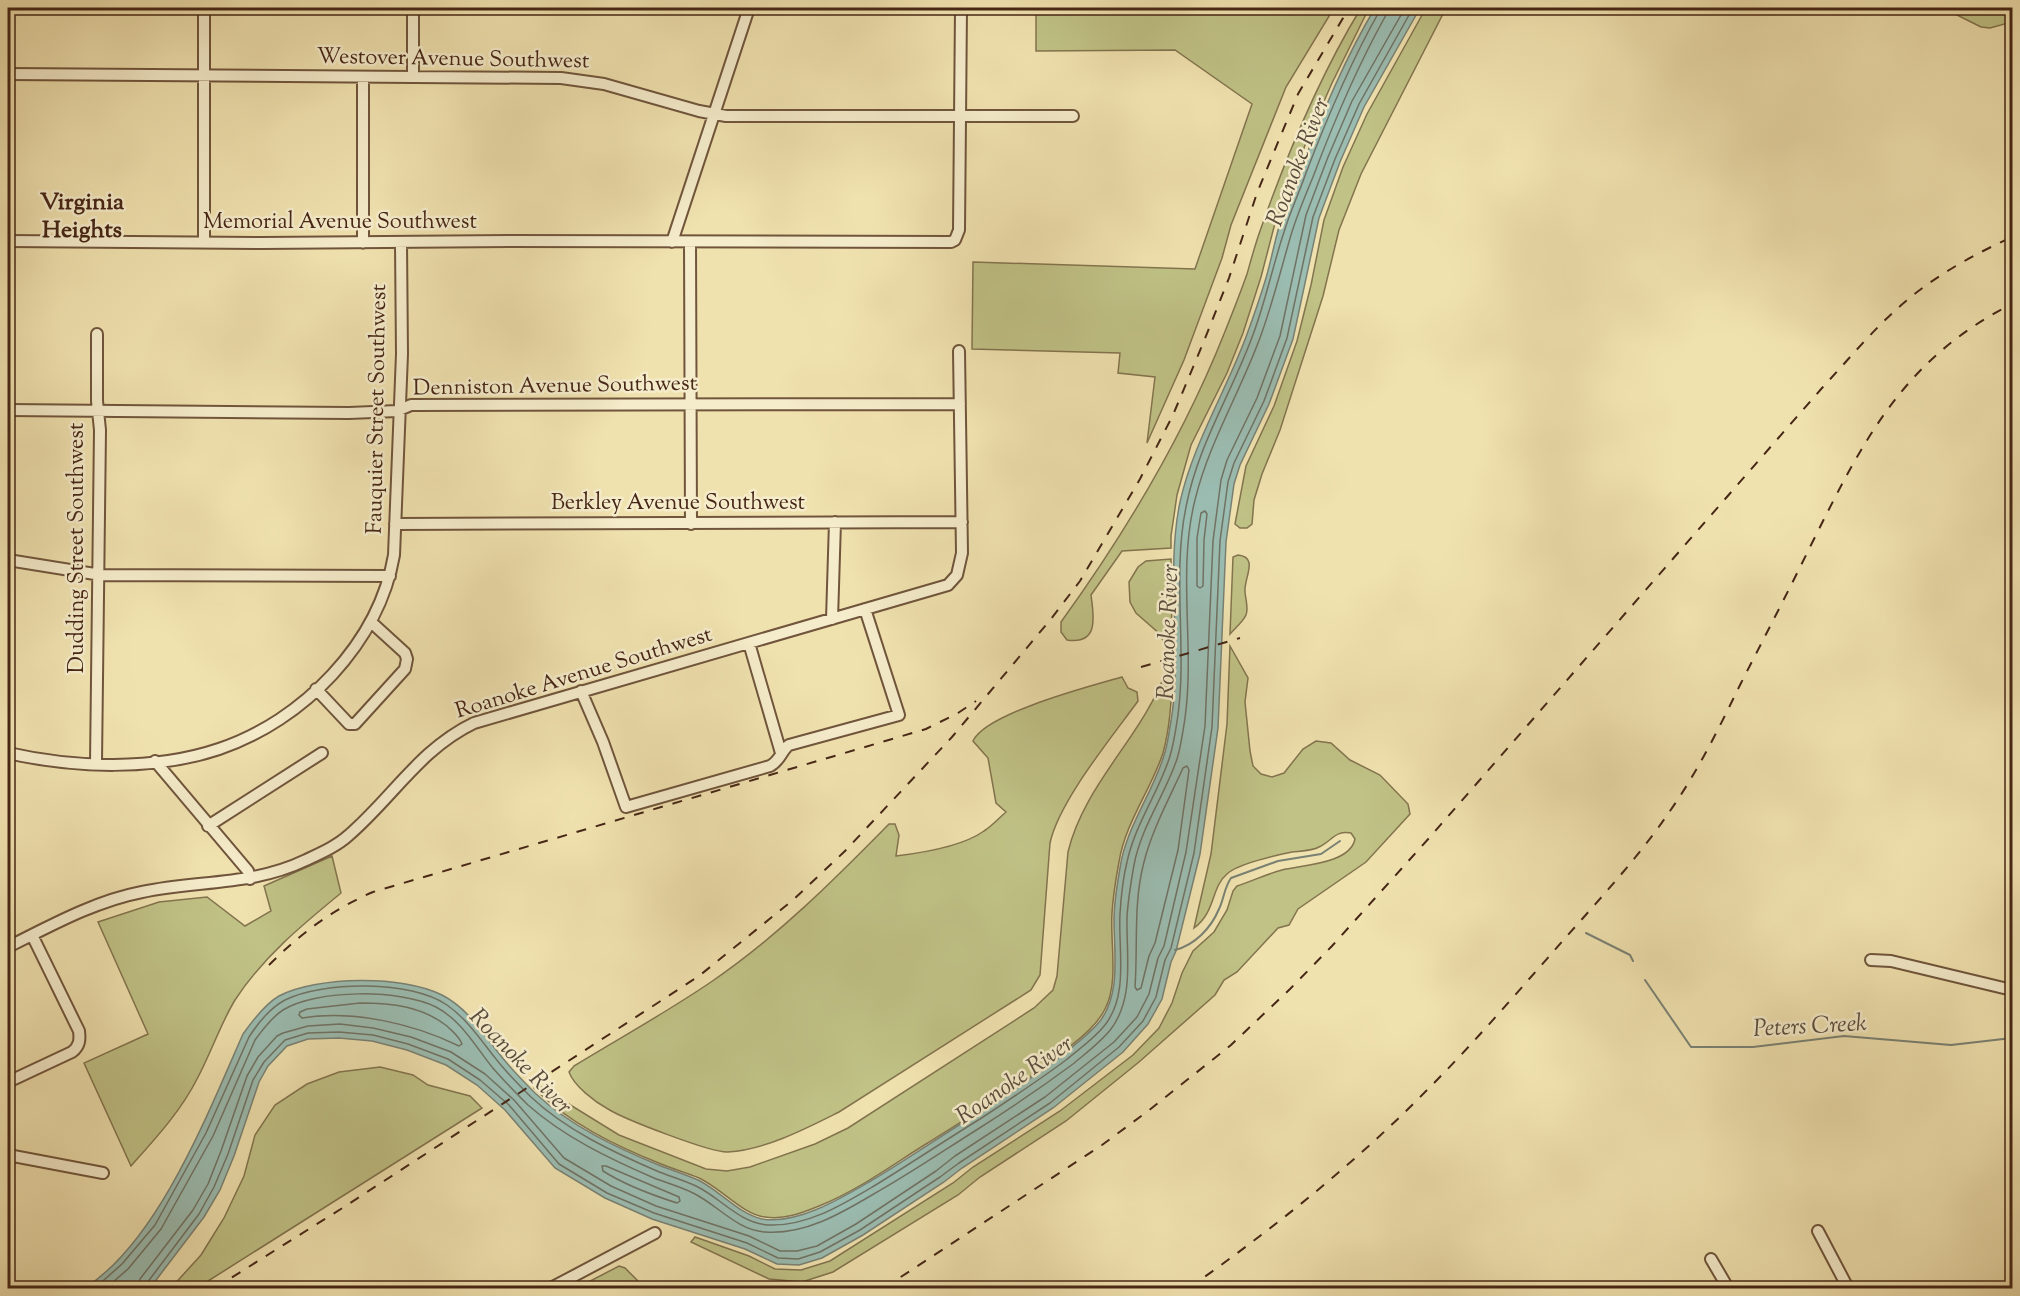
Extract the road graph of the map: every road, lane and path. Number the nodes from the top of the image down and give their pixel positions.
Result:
1 (204, 8) edge
2 (413, 8) edge
3 (749, 8) edge
4 (961, 8) edge
5 (8, 74) edge
6 (204, 75) junction
7 (363, 77) junction
8 (413, 77) junction
9 (715, 115) junction
10 (959, 116) junction
11 (1073, 116) dead end
12 (8, 241) edge
13 (204, 242) junction
14 (672, 242) junction
15 (690, 242) junction
16 (363, 243) junction
17 (401, 243) junction
18 (98, 334) dead end
19 (958, 351) dead end
20 (691, 404) junction
21 (960, 404) junction
22 (8, 410) edge
23 (399, 410) junction
24 (98, 411) junction
25 (835, 522) junction
26 (962, 522) junction
27 (395, 524) junction
28 (691, 524) junction
29 (8, 560) edge
30 (98, 574) junction
31 (390, 576) junction
32 (865, 609) junction
33 (832, 619) junction
34 (371, 622) junction
35 (749, 643) junction
36 (316, 689) junction
37 (581, 691) junction
38 (8, 753) edge
39 (322, 753) dead end
40 (781, 753) junction
41 (155, 762) junction
42 (96, 763) junction
43 (208, 826) junction
44 (250, 879) junction
45 (32, 935) junction
46 (8, 947) edge
47 (1871, 960) dead end
48 (2013, 990) edge
49 (8, 1082) edge
50 (8, 1155) edge
51 (103, 1173) dead end
52 (1818, 1231) dead end
53 (655, 1233) dead end
54 (1712, 1259) dead end
55 (550, 1288) edge
56 (1728, 1288) edge
57 (1848, 1288) edge

1 - 6 street
2 - 8 street
3 - 9 street
4 - 10 street
5 - 6 street, Westover Avenue Southwest
6 - 7 street, Westover Avenue Southwest
6 - 13 street
7 - 8 street, Westover Avenue Southwest
7 - 16 street
8 - 9 street, Westover Avenue Southwest
9 - 10 street, Westover Avenue Southwest
9 - 14 street
10 - 11 street, Westover Avenue Southwest
10 - 15 street
12 - 13 street, Memorial Avenue Southwest
13 - 16 street, Memorial Avenue Southwest
14 - 15 street, Memorial Avenue Southwest
14 - 17 street, Memorial Avenue Southwest
15 - 20 street
16 - 17 street, Memorial Avenue Southwest
17 - 23 street, Fauquier Street Southwest
18 - 24 street, Dudding Street Southwest
19 - 21 street, Roanoke Avenue Southwest
20 - 21 street, Denniston Avenue Southwest
20 - 23 street, Denniston Avenue Southwest
20 - 28 street
21 - 26 street, Roanoke Avenue Southwest
22 - 24 street, Denniston Avenue Southwest
23 - 24 street, Denniston Avenue Southwest
23 - 27 street, Fauquier Street Southwest
24 - 30 street, Dudding Street Southwest
25 - 26 street, Berkley Avenue Southwest
25 - 28 street, Berkley Avenue Southwest
25 - 33 street
26 - 32 street, Roanoke Avenue Southwest
27 - 28 street, Berkley Avenue Southwest
27 - 31 street, Fauquier Street Southwest
29 - 30 street
30 - 31 street
30 - 42 street, Dudding Street Southwest
31 - 34 street, Fauquier Street Southwest
32 - 33 street, Roanoke Avenue Southwest
32 - 40 street
33 - 35 street, Roanoke Avenue Southwest
34 - 36 street, Fauquier Street Southwest
34 - 36 street
35 - 37 street, Roanoke Avenue Southwest
35 - 40 street
36 - 41 street, Fauquier Street Southwest
37 - 40 street
37 - 44 street, Roanoke Avenue Southwest
38 - 42 street, Fauquier Street Southwest
39 - 43 street
41 - 42 street, Fauquier Street Southwest
41 - 43 street
43 - 44 street
44 - 45 street, Roanoke Avenue Southwest
45 - 46 street, Roanoke Avenue Southwest
45 - 49 street
47 - 48 street
50 - 51 street
52 - 57 street
53 - 55 street
54 - 56 street

